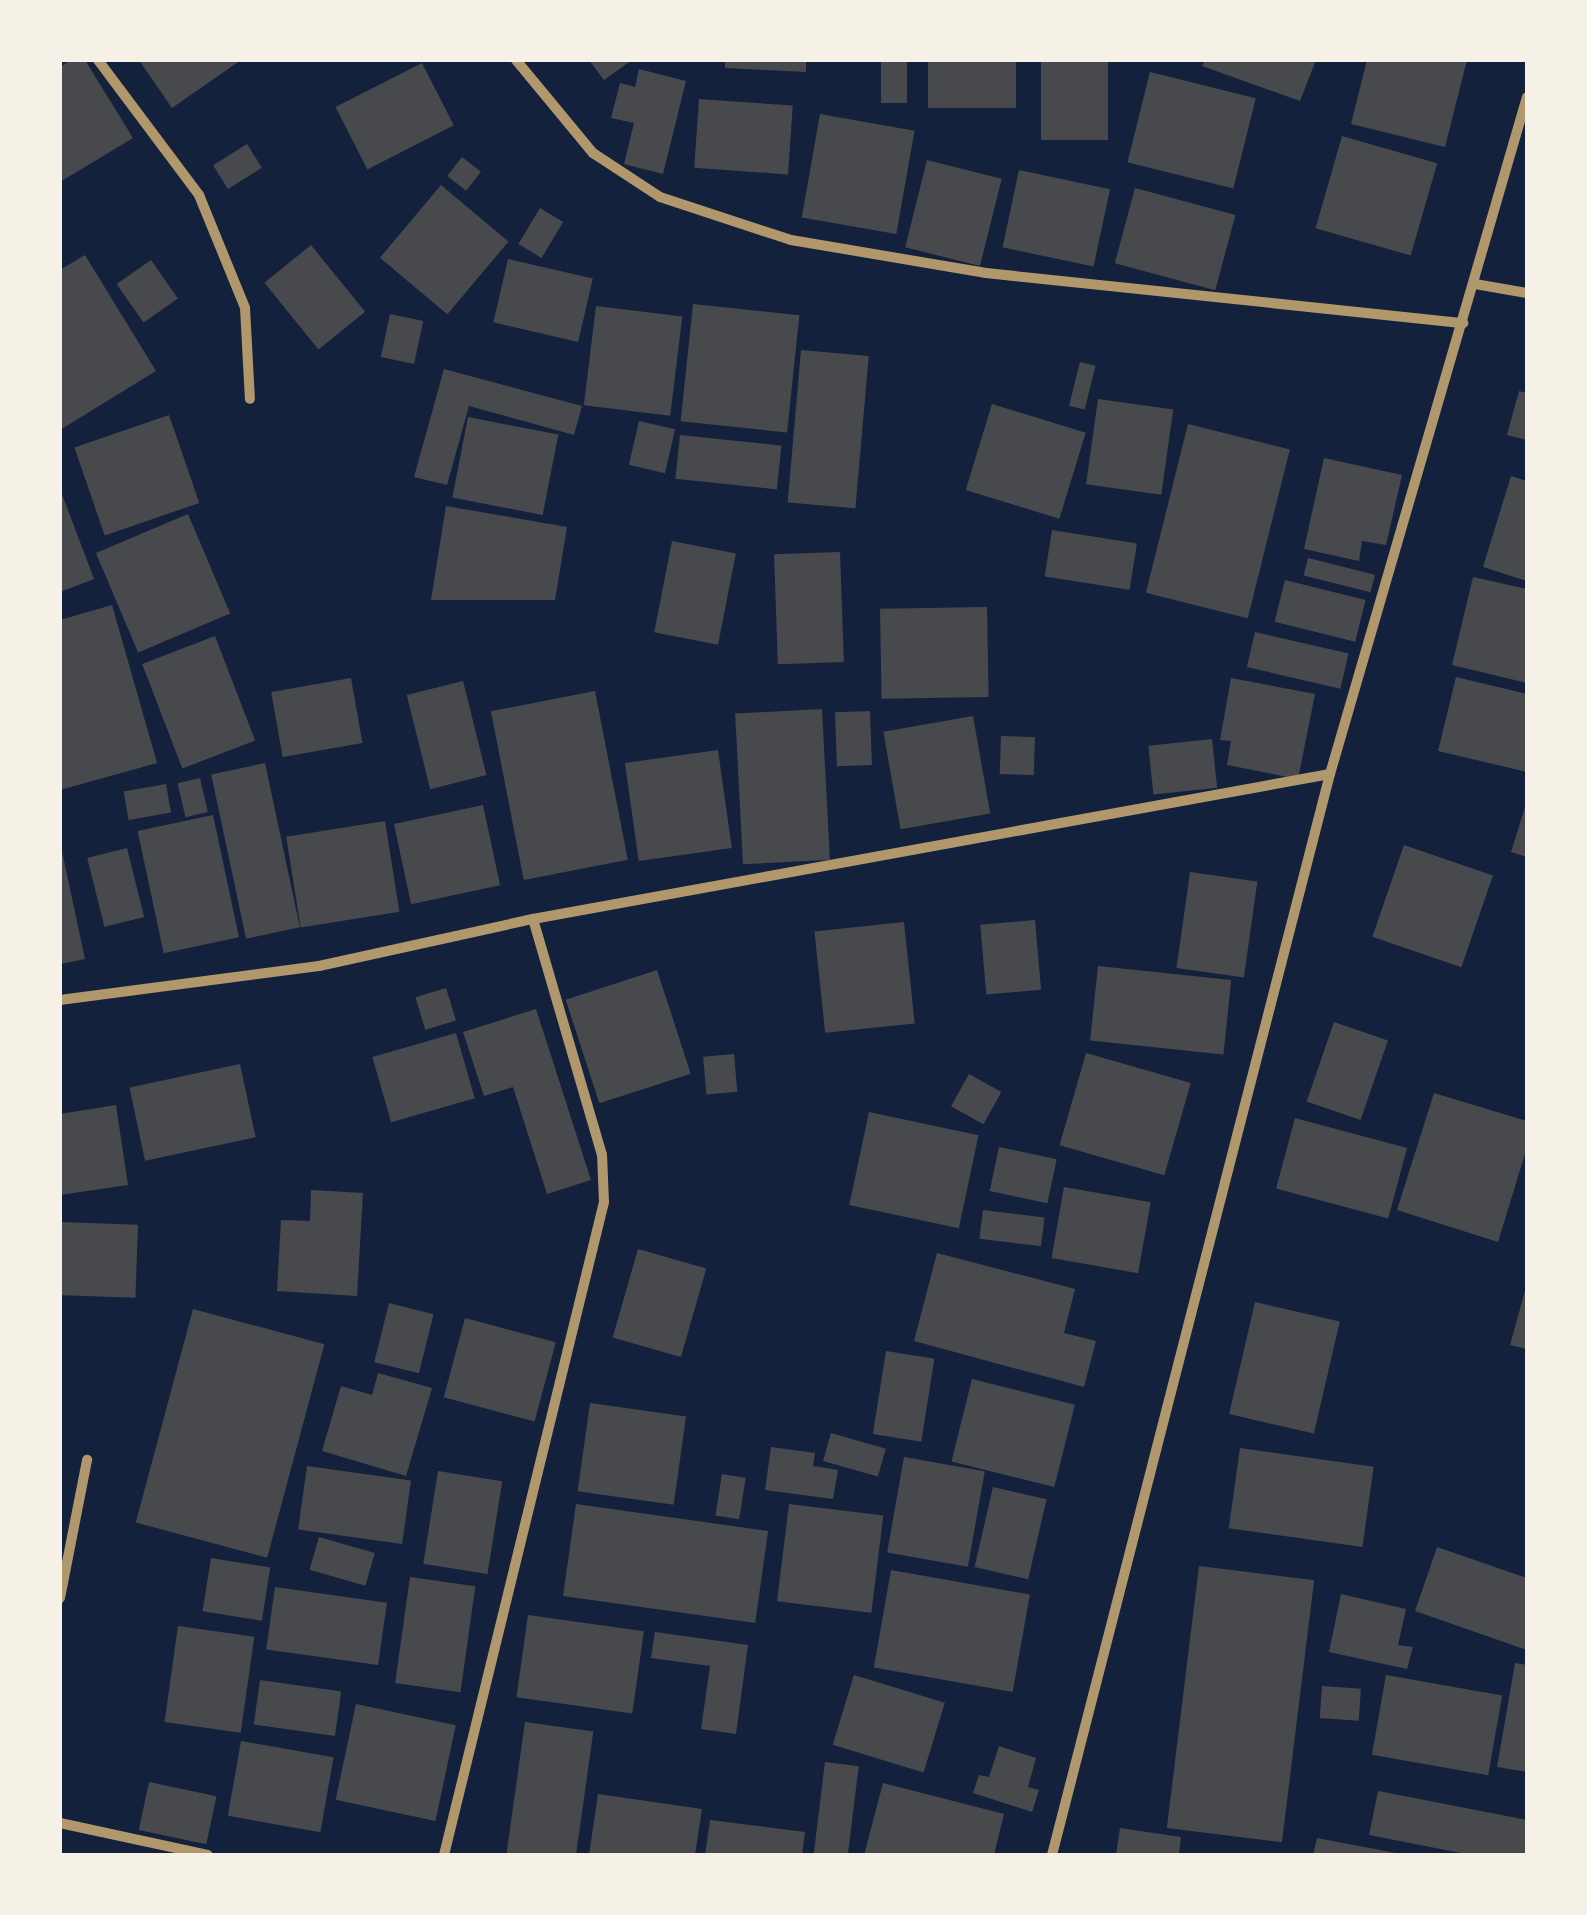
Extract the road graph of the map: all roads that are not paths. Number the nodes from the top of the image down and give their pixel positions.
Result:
1 (98, 60) edge
2 (516, 60) edge
3 (1527, 97) edge
4 (1475, 284) junction
5 (1527, 293) edge
6 (1463, 323) junction
7 (250, 399) dead end
8 (1330, 774) junction
9 (533, 919) junction
10 (60, 1000) edge
11 (87, 1460) dead end
12 (60, 1598) edge
13 (60, 1823) edge
14 (208, 1855) edge
15 (444, 1855) edge
16 (1052, 1855) edge

1 - 7 street
2 - 6 street
3 - 4 street
4 - 5 street
4 - 6 street
6 - 8 street
8 - 9 street
8 - 16 street
9 - 10 street
9 - 15 street
11 - 12 street
13 - 14 street

